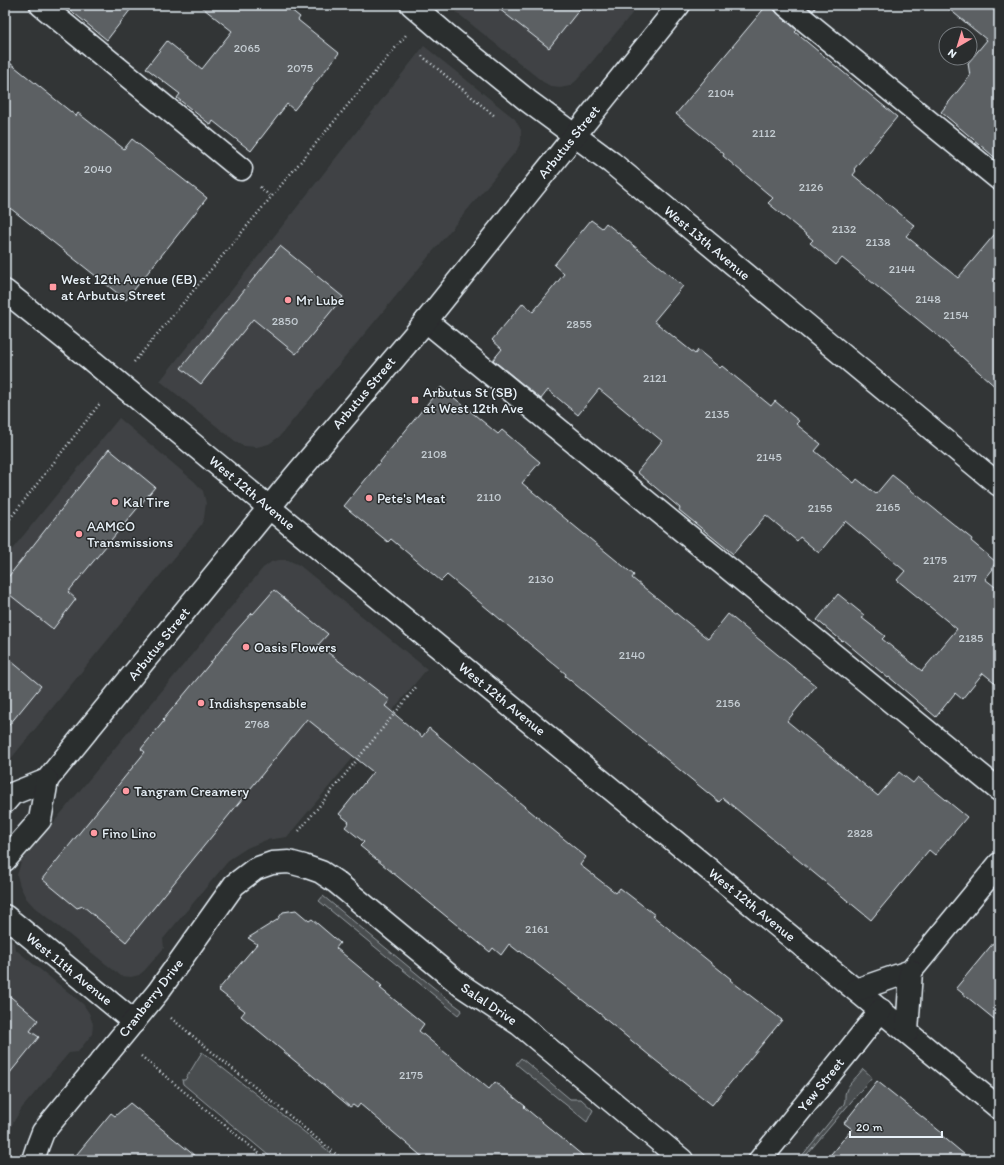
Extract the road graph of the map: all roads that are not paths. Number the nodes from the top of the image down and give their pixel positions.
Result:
1 (41, 5) edge
2 (412, 5) edge
3 (680, 5) edge
4 (786, 5) edge
5 (574, 135) junction
6 (241, 169) dead end
7 (999, 179) edge
8 (5, 291) edge
9 (426, 320) junction
10 (999, 485) edge
11 (270, 508) junction
12 (47, 780) junction
13 (999, 790) edge
14 (5, 802) edge
15 (5, 860) edge
16 (289, 862) joint
17 (999, 864) edge
18 (5, 916) edge
19 (910, 971) junction
20 (856, 990) junction
21 (880, 1010) junction
22 (134, 1022) junction
23 (906, 1032) junction
24 (999, 1108) edge
25 (33, 1160) edge
26 (682, 1160) edge
27 (760, 1160) edge

1 - 6 street
2 - 5 street, West 13th Avenue
3 - 5 street, Arbutus Street
4 - 7 street
5 - 9 street, Arbutus Street
5 - 10 street, West 13th Avenue
8 - 11 street, West 12th Avenue
9 - 11 street, Arbutus Street
9 - 13 street
11 - 12 street, Arbutus Street
11 - 20 street, West 12th Avenue
12 - 14 street, Arbutus Street
12 - 15 street, Arbutus Street
16 - 22 street, Cranberry Drive
16 - 26 street, Salal Drive
17 - 19 street
18 - 22 street, West 11th Avenue
19 - 20 street
19 - 23 street
20 - 21 street, West 12th Avenue
21 - 23 street, West 12th Avenue
21 - 27 street, Yew Street
22 - 25 street, Cranberry Drive
23 - 24 street, West 12th Avenue

